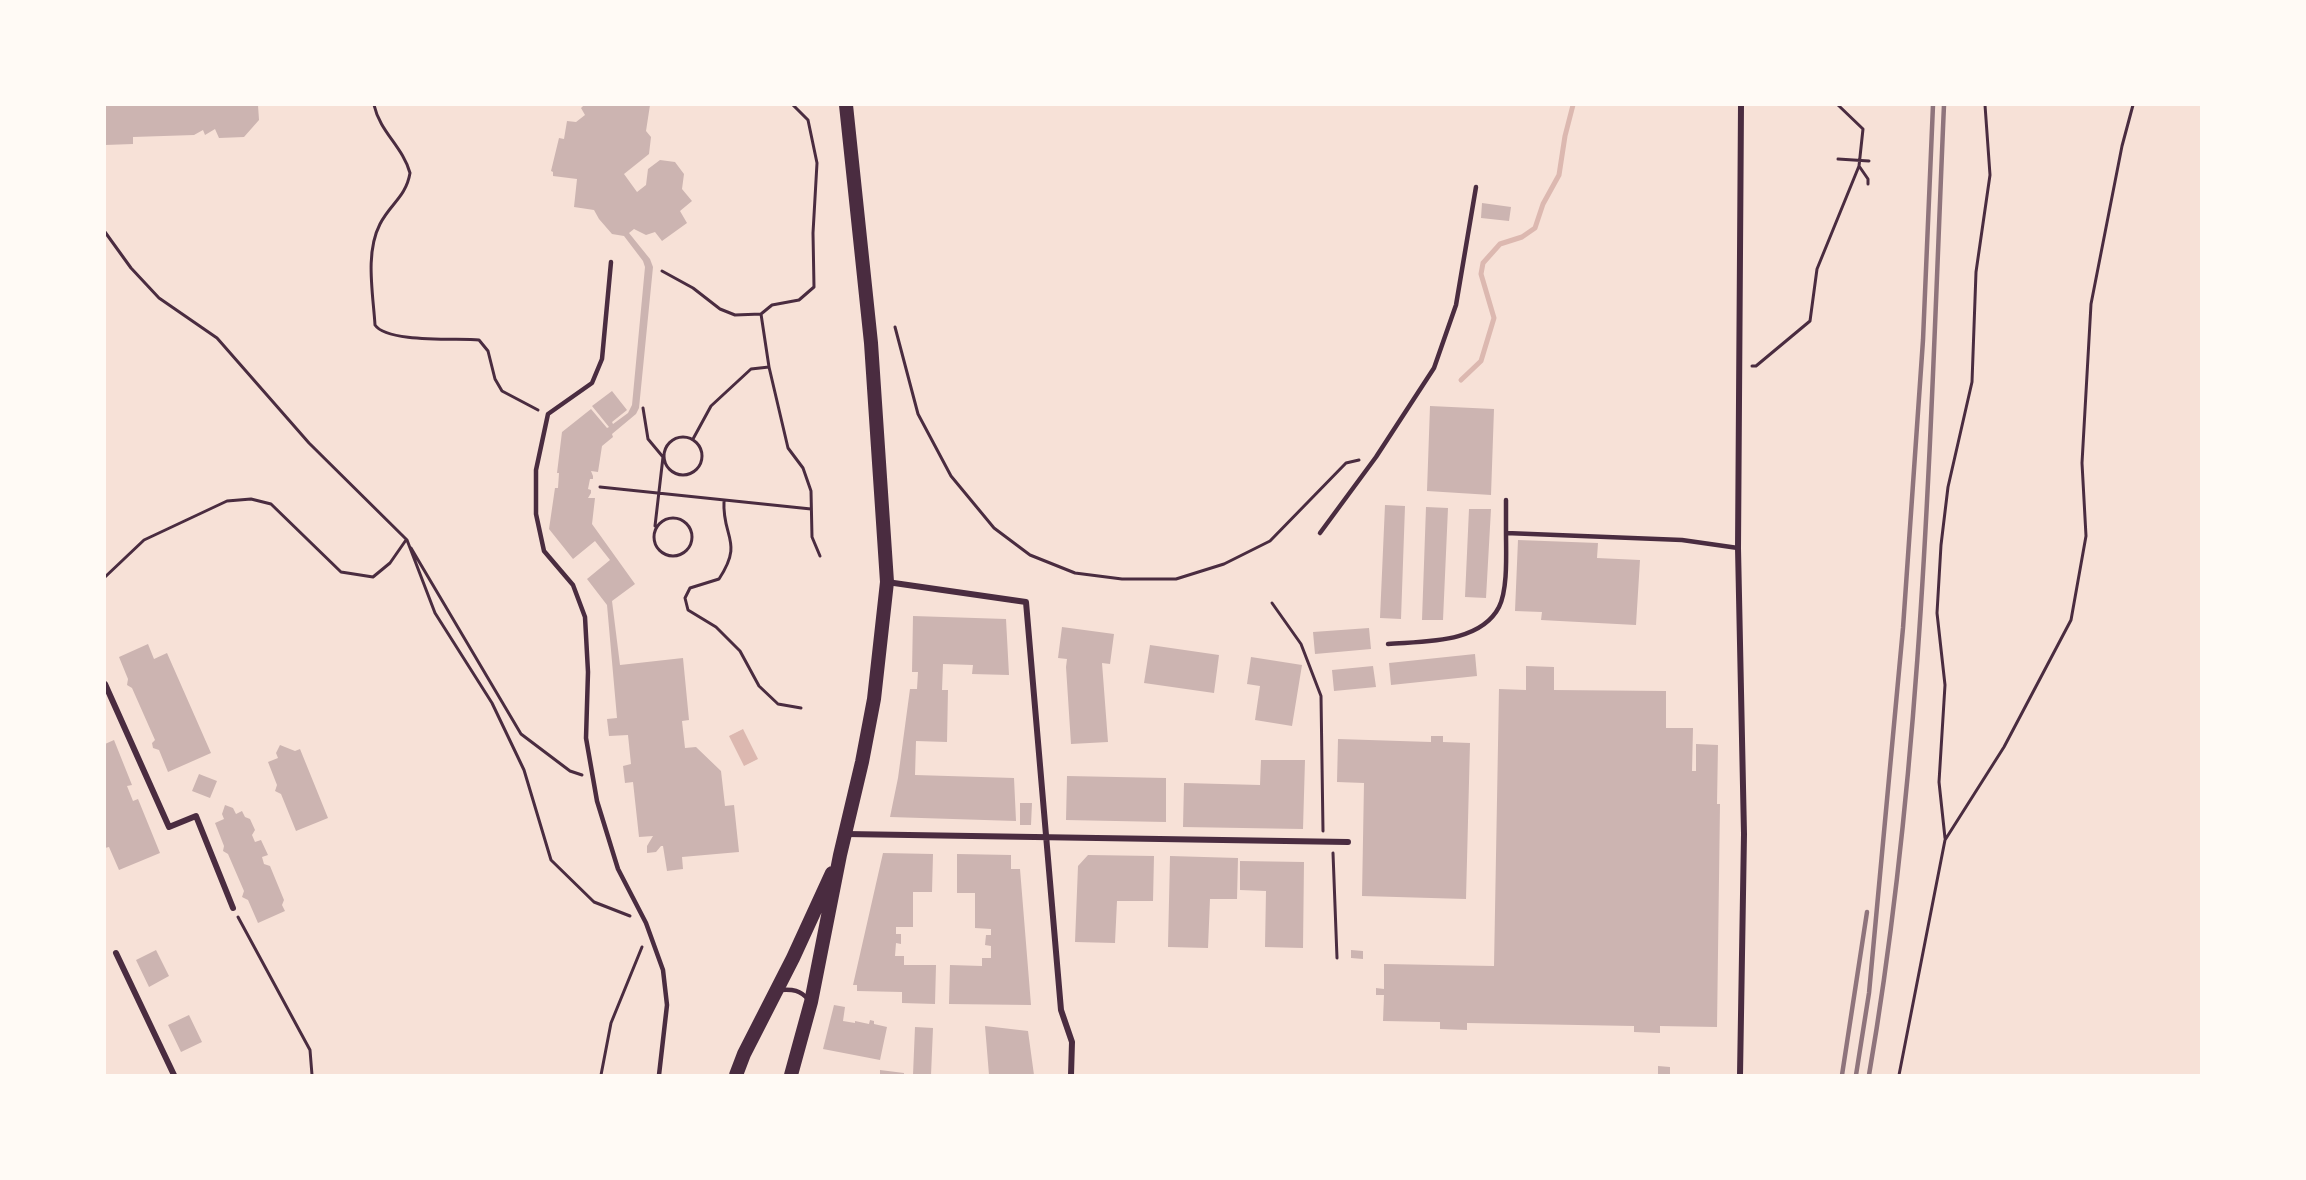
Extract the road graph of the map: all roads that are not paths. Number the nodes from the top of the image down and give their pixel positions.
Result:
1 (846, 105) edge
2 (1741, 105) edge
3 (1476, 187) dead end
4 (611, 262) dead end
5 (1506, 500) dead end
6 (884, 523) junction
7 (1320, 533) dead end
8 (1506, 533) junction
9 (1738, 548) junction
10 (887, 582) junction
11 (882, 622) junction
12 (1388, 644) dead end
13 (105, 684) edge
14 (846, 834) junction
15 (1044, 838) junction
16 (1348, 842) dead end
17 (840, 855) junction
18 (232, 908) road end
19 (116, 953) dead end
20 (776, 991) junction
21 (811, 1002) junction
22 (174, 1075) edge
23 (659, 1075) edge
24 (736, 1075) edge
25 (791, 1075) edge
26 (1071, 1075) edge
27 (1740, 1075) edge

1 - 6 main road
2 - 9 street
3 - 7 lane
4 - 23 lane
5 - 8 lane
6 - 10 main road
6 - 11 main road
8 - 9 lane
8 - 12 lane
9 - 27 street
10 - 11 main road
10 - 15 street
11 - 14 main road
13 - 18 street
14 - 15 street
14 - 17 main road
15 - 16 street
15 - 26 street
17 - 20 main road
17 - 21 main road
19 - 22 street
20 - 21 lane
20 - 24 main road
21 - 25 main road

